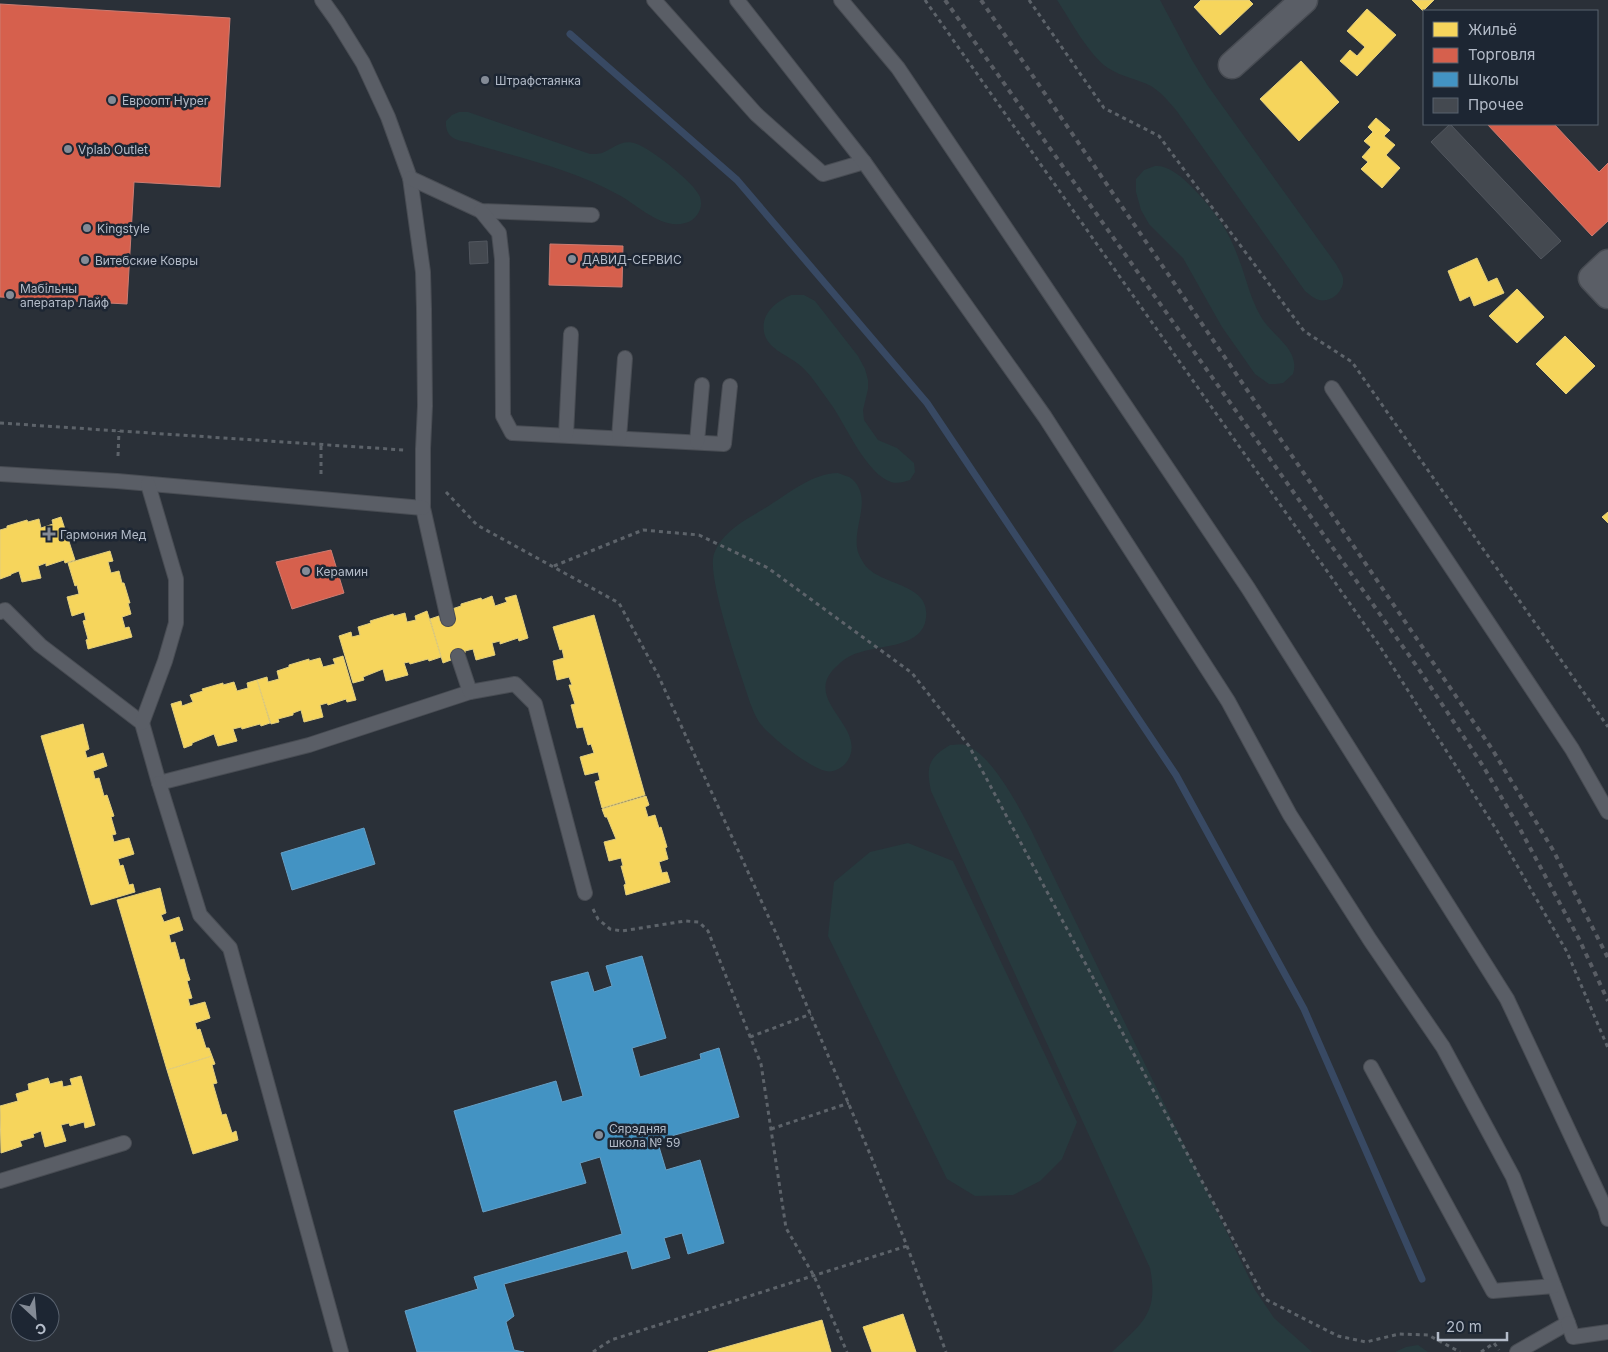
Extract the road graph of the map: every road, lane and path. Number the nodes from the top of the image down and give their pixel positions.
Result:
1 (322, 0) edge
2 (654, 0) edge
3 (737, 0) edge
4 (842, 0) edge
5 (925, 0) edge
6 (1029, 0) edge
7 (1304, 0) edge
8 (1232, 65) dead end
9 (864, 162) junction
10 (410, 178) junction
11 (481, 210) junction
12 (592, 215) dead end
13 (1608, 263) edge
14 (1608, 296) edge
15 (570, 334) dead end
16 (626, 358) dead end
17 (702, 386) dead end
18 (730, 386) dead end
19 (1332, 388) dead end
20 (0, 423) edge
21 (120, 430) junction
22 (566, 436) junction
23 (619, 438) junction
24 (697, 442) junction
25 (321, 445) junction
26 (404, 450) dead end
27 (118, 456) dead end
28 (0, 474) edge
29 (321, 474) dead end
30 (148, 484) junction
31 (446, 492) dead end
32 (423, 508) junction
33 (554, 566) junction
34 (0, 612) edge
35 (448, 619) dead end
36 (458, 656) dead end
37 (470, 692) junction
38 (142, 724) junction
39 (1608, 727) edge
40 (159, 784) junction
41 (1608, 812) edge
42 (584, 893) joint
43 (811, 1014) junction
44 (750, 1037) junction
45 (1608, 1048) edge
46 (1371, 1067) dead end
47 (849, 1104) junction
48 (771, 1129) junction
49 (124, 1143) dead end
50 (0, 1181) edge
51 (1608, 1219) edge
52 (907, 1246) junction
53 (814, 1276) junction
54 (1554, 1286) junction
55 (1568, 1323) junction
56 (1608, 1332) edge
57 (1494, 1343) dead end
58 (341, 1352) edge
59 (593, 1352) edge
60 (847, 1352) edge
61 (946, 1352) edge
62 (1460, 1352) edge
63 (1481, 1352) edge
64 (1517, 1352) edge

1 - 10 lane
2 - 9 lane
3 - 9 lane
4 - 51 lane
5 - 45 path
6 - 39 path
7 - 8 street
9 - 54 lane
10 - 11 lane
10 - 32 lane
11 - 12 lane
11 - 22 lane
13 - 14 street
15 - 22 lane
16 - 23 lane
17 - 24 lane
18 - 24 lane
19 - 41 lane
20 - 21 path
21 - 25 path
21 - 27 path
22 - 23 lane
23 - 24 lane
25 - 26 path
25 - 29 path
28 - 30 lane
30 - 32 lane
30 - 38 lane
31 - 33 path
32 - 35 lane
33 - 43 path
33 - 62 path
34 - 38 lane
36 - 37 lane
37 - 40 lane
37 - 42 lane
38 - 40 lane
40 - 58 lane
42 - 44 path
43 - 44 path
43 - 47 path
44 - 48 path
46 - 54 lane
47 - 48 path
47 - 52 path
48 - 53 path
49 - 50 lane
52 - 53 path
52 - 61 path
53 - 59 path
53 - 60 path
54 - 55 lane
55 - 56 lane
55 - 64 lane
57 - 63 path

